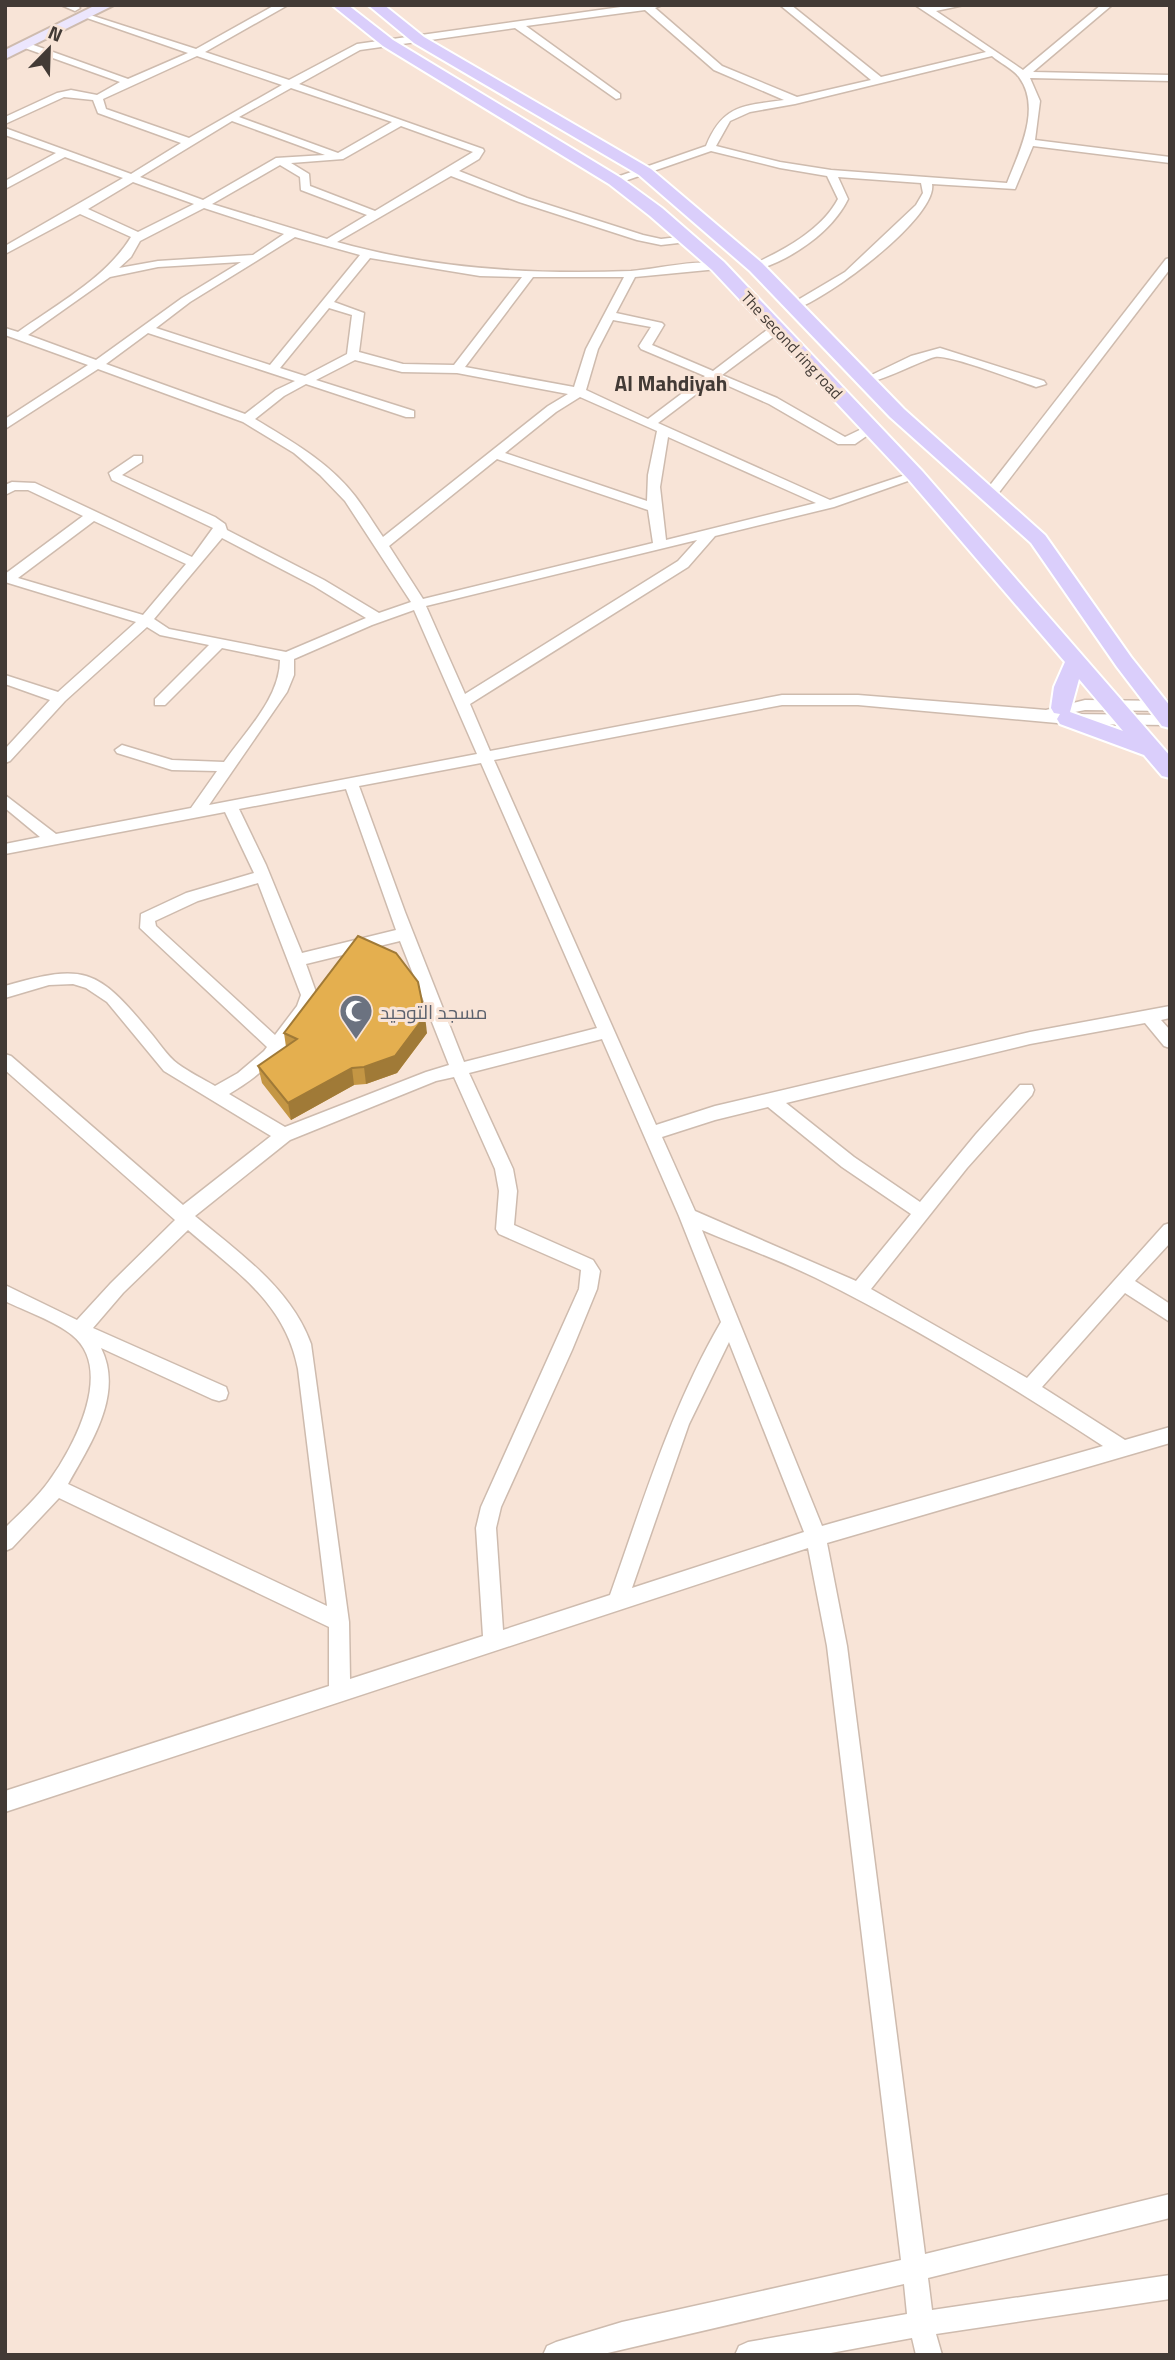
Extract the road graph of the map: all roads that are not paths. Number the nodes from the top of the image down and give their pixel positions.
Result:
1 (107, 5) edge
2 (283, 5) edge
3 (339, 5) edge
4 (375, 5) edge
5 (785, 5) edge
6 (959, 5) edge
7 (1107, 5) edge
8 (650, 6) edge
9 (923, 8) edge
10 (77, 9) edge
11 (518, 25) junction
12 (419, 40) junction
13 (5, 43) edge
14 (388, 43) junction
15 (25, 45) junction
16 (994, 52) junction
17 (195, 53) junction
18 (5, 55) edge
19 (1023, 75) junction
20 (1170, 78) edge
21 (878, 80) junction
22 (128, 82) junction
23 (291, 85) junction
24 (616, 96) dead end
25 (98, 98) junction
26 (795, 101) junction
27 (231, 117) junction
28 (400, 122) junction
29 (6, 129) edge
30 (189, 142) junction
31 (1029, 142) junction
32 (710, 148) junction
33 (64, 153) junction
34 (339, 157) junction
35 (280, 160) junction
36 (1170, 160) edge
37 (449, 171) junction
38 (645, 172) junction
39 (831, 173) junction
40 (130, 178) junction
41 (615, 181) junction
42 (926, 182) junction
43 (5, 186) edge
44 (201, 204) junction
45 (79, 209) junction
46 (374, 214) junction
47 (292, 234) junction
48 (139, 236) junction
49 (687, 239) junction
50 (328, 243) junction
51 (5, 251) edge
52 (367, 254) junction
53 (256, 258) junction
54 (1170, 261) edge
55 (718, 266) junction
56 (757, 267) junction
57 (106, 274) junction
58 (631, 274) junction
59 (529, 275) junction
60 (327, 303) junction
61 (796, 306) junction
62 (608, 315) junction
63 (145, 328) junction
64 (776, 329) junction
65 (12, 333) edge
66 (353, 356) junction
67 (98, 364) junction
68 (274, 368) junction
69 (457, 369) junction
70 (716, 375) junction
71 (304, 379) junction
72 (865, 381) junction
73 (1040, 384) dead end
74 (579, 392) junction
75 (5, 405) edge
76 (26, 412) junction
77 (410, 414) dead end
78 (247, 419) junction
79 (649, 424) junction
80 (5, 425) edge
81 (872, 428) junction
82 (663, 430) junction
83 (495, 454) junction
84 (138, 459) dead end
85 (916, 476) junction
86 (5, 491) edge
87 (989, 496) junction
88 (829, 504) junction
89 (652, 507) junction
90 (93, 515) junction
91 (712, 531) junction
92 (220, 532) junction
93 (660, 543) junction
94 (383, 544) junction
95 (194, 563) junction
96 (7, 578) edge
97 (419, 604) junction
98 (377, 618) junction
99 (146, 620) junction
100 (218, 644) junction
101 (287, 657) junction
102 (1076, 660) junction
103 (5, 679) edge
104 (60, 698) junction
105 (160, 702) dead end
106 (463, 702) junction
107 (1114, 704) junction
108 (1168, 710) edge
109 (1058, 714) junction
110 (1126, 719) junction
111 (122, 750) dead end
112 (1150, 750) junction
113 (488, 756) junction
114 (5, 758) edge
115 (228, 767) junction
116 (1170, 771) edge
117 (351, 783) junction
118 (5, 800) edge
119 (230, 807) junction
120 (195, 814) junction
121 (54, 840) junction
122 (5, 849) edge
123 (262, 876) junction
124 (405, 934) junction
125 (297, 960) junction
126 (5, 992) edge
127 (1170, 1012) edge
128 (1149, 1016) junction
129 (607, 1032) junction
130 (1170, 1042) edge
131 (276, 1047) junction
132 (5, 1060) edge
133 (459, 1069) junction
134 (1026, 1090) dead end
135 (215, 1094) junction
136 (771, 1100) junction
137 (652, 1133) junction
138 (285, 1135) junction
139 (923, 1213) junction
140 (688, 1216) junction
141 (185, 1218) junction
142 (1170, 1230) edge
143 (1122, 1282) junction
144 (5, 1292) edge
145 (858, 1292) junction
146 (1170, 1314) edge
147 (730, 1323) junction
148 (80, 1330) junction
149 (1030, 1388) junction
150 (219, 1393) dead end
151 (1170, 1435) edge
152 (1123, 1449) junction
153 (56, 1487) junction
154 (817, 1537) junction
155 (5, 1542) edge
156 (617, 1603) junction
157 (340, 1622) junction
158 (494, 1641) junction
159 (340, 1693) junction
160 (5, 1802) edge
161 (1170, 2206) edge
162 (915, 2269) junction
163 (1170, 2287) edge
164 (921, 2323) junction
165 (556, 2355) edge
166 (748, 2355) edge
167 (929, 2355) edge

1 - 10 main road
2 - 17 street
3 - 14 main road, The second ring road
4 - 12 main road, The second ring road
5 - 21 street
6 - 9 street
7 - 19 street
8 - 11 street
8 - 26 street
9 - 16 street
10 - 13 main road
10 - 15 main road
10 - 17 street
11 - 12 street
11 - 24 street
12 - 14 street
12 - 38 main road, The second ring road
14 - 23 street
14 - 41 main road, The second ring road
15 - 18 main road
15 - 22 street
16 - 19 street
16 - 21 street
17 - 22 street
17 - 23 street
19 - 20 street
19 - 31 street
21 - 26 street
22 - 25 street
23 - 27 street
23 - 28 street
25 - 29 street
25 - 30 street
26 - 32 street
27 - 30 street
27 - 34 street
28 - 34 street
28 - 37 street
29 - 33 street
30 - 40 street
31 - 36 street
31 - 42 street
32 - 38 street
32 - 39 street
33 - 40 street
33 - 43 street
34 - 35 street
35 - 44 street
35 - 46 street
37 - 46 street
37 - 49 street
38 - 41 street
38 - 56 main road, The second ring road
39 - 42 street
39 - 56 street
40 - 44 street
40 - 45 street
41 - 49 main road, The second ring road
42 - 61 street
44 - 47 street
44 - 48 street
45 - 48 street
45 - 51 street
46 - 50 street
47 - 50 street
47 - 53 street
48 - 57 street
49 - 55 main road, The second ring road
50 - 52 street
52 - 59 street
52 - 60 street
53 - 57 street
53 - 63 street
54 - 87 street
55 - 58 street
55 - 64 main road, The second ring road
56 - 61 main road, The second ring road
57 - 65 street
58 - 59 street
58 - 62 street
59 - 69 street
60 - 66 street
60 - 68 street
61 - 72 main road, The second ring road
62 - 70 street
62 - 74 street
63 - 67 street
63 - 68 street
64 - 70 street
64 - 81 main road, The second ring road
65 - 67 street
66 - 69 street
66 - 71 street
67 - 76 street
67 - 78 street
68 - 71 street
69 - 74 street
70 - 79 street
70 - 81 street
71 - 77 street
71 - 78 street
72 - 73 street
72 - 87 main road, The second ring road
74 - 79 street
74 - 83 street
75 - 76 street
76 - 80 street
78 - 94 street
79 - 82 street
81 - 85 main road, The second ring road
82 - 88 street
82 - 89 street
83 - 89 street
83 - 94 street
84 - 92 street
85 - 88 street
85 - 102 main road, The second ring road
86 - 90 street
87 - 108 main road, The second ring road
88 - 91 street
89 - 93 street
90 - 95 street
90 - 96 street
91 - 93 street
91 - 106 street
92 - 95 street
92 - 98 street
93 - 97 street
94 - 97 street
95 - 99 street
96 - 99 street
97 - 98 street
97 - 106 street
98 - 101 street
99 - 100 street
99 - 104 street
100 - 101 street
100 - 105 street
101 - 115 street
102 - 107 main road, The second ring road
102 - 109 main road
103 - 104 street
104 - 114 street
106 - 113 street
107 - 108 street
107 - 109 street
107 - 110 main road, The second ring road
108 - 110 street
109 - 110 street
109 - 112 main road
109 - 113 street
110 - 112 main road, The second ring road
111 - 115 street
112 - 116 main road, The second ring road
113 - 117 street
113 - 129 street
115 - 120 street
117 - 119 street
117 - 124 street
118 - 121 street
119 - 120 street
119 - 123 street
120 - 121 street
121 - 122 street
123 - 125 street
123 - 131 street
124 - 125 street
124 - 133 street
125 - 131 street
126 - 135 street
127 - 128 street
128 - 130 street
128 - 136 street
129 - 133 street
129 - 137 street
131 - 135 street
132 - 141 street
133 - 138 street
133 - 158 street
134 - 139 street
135 - 138 street
136 - 137 street
136 - 139 street
137 - 140 street
138 - 141 street
139 - 145 street
140 - 145 street
140 - 147 street
141 - 148 street
141 - 157 street
142 - 143 street
143 - 146 street
143 - 149 street
144 - 148 street
145 - 149 street
147 - 154 street
147 - 156 street
148 - 150 street
148 - 153 street
149 - 152 street
151 - 152 street
152 - 154 street
153 - 155 street
153 - 157 street
154 - 156 street
154 - 162 street
156 - 158 street
157 - 159 street
158 - 159 street
159 - 160 street
161 - 162 street
162 - 164 street
162 - 165 street
163 - 164 street
164 - 166 street
164 - 167 street

